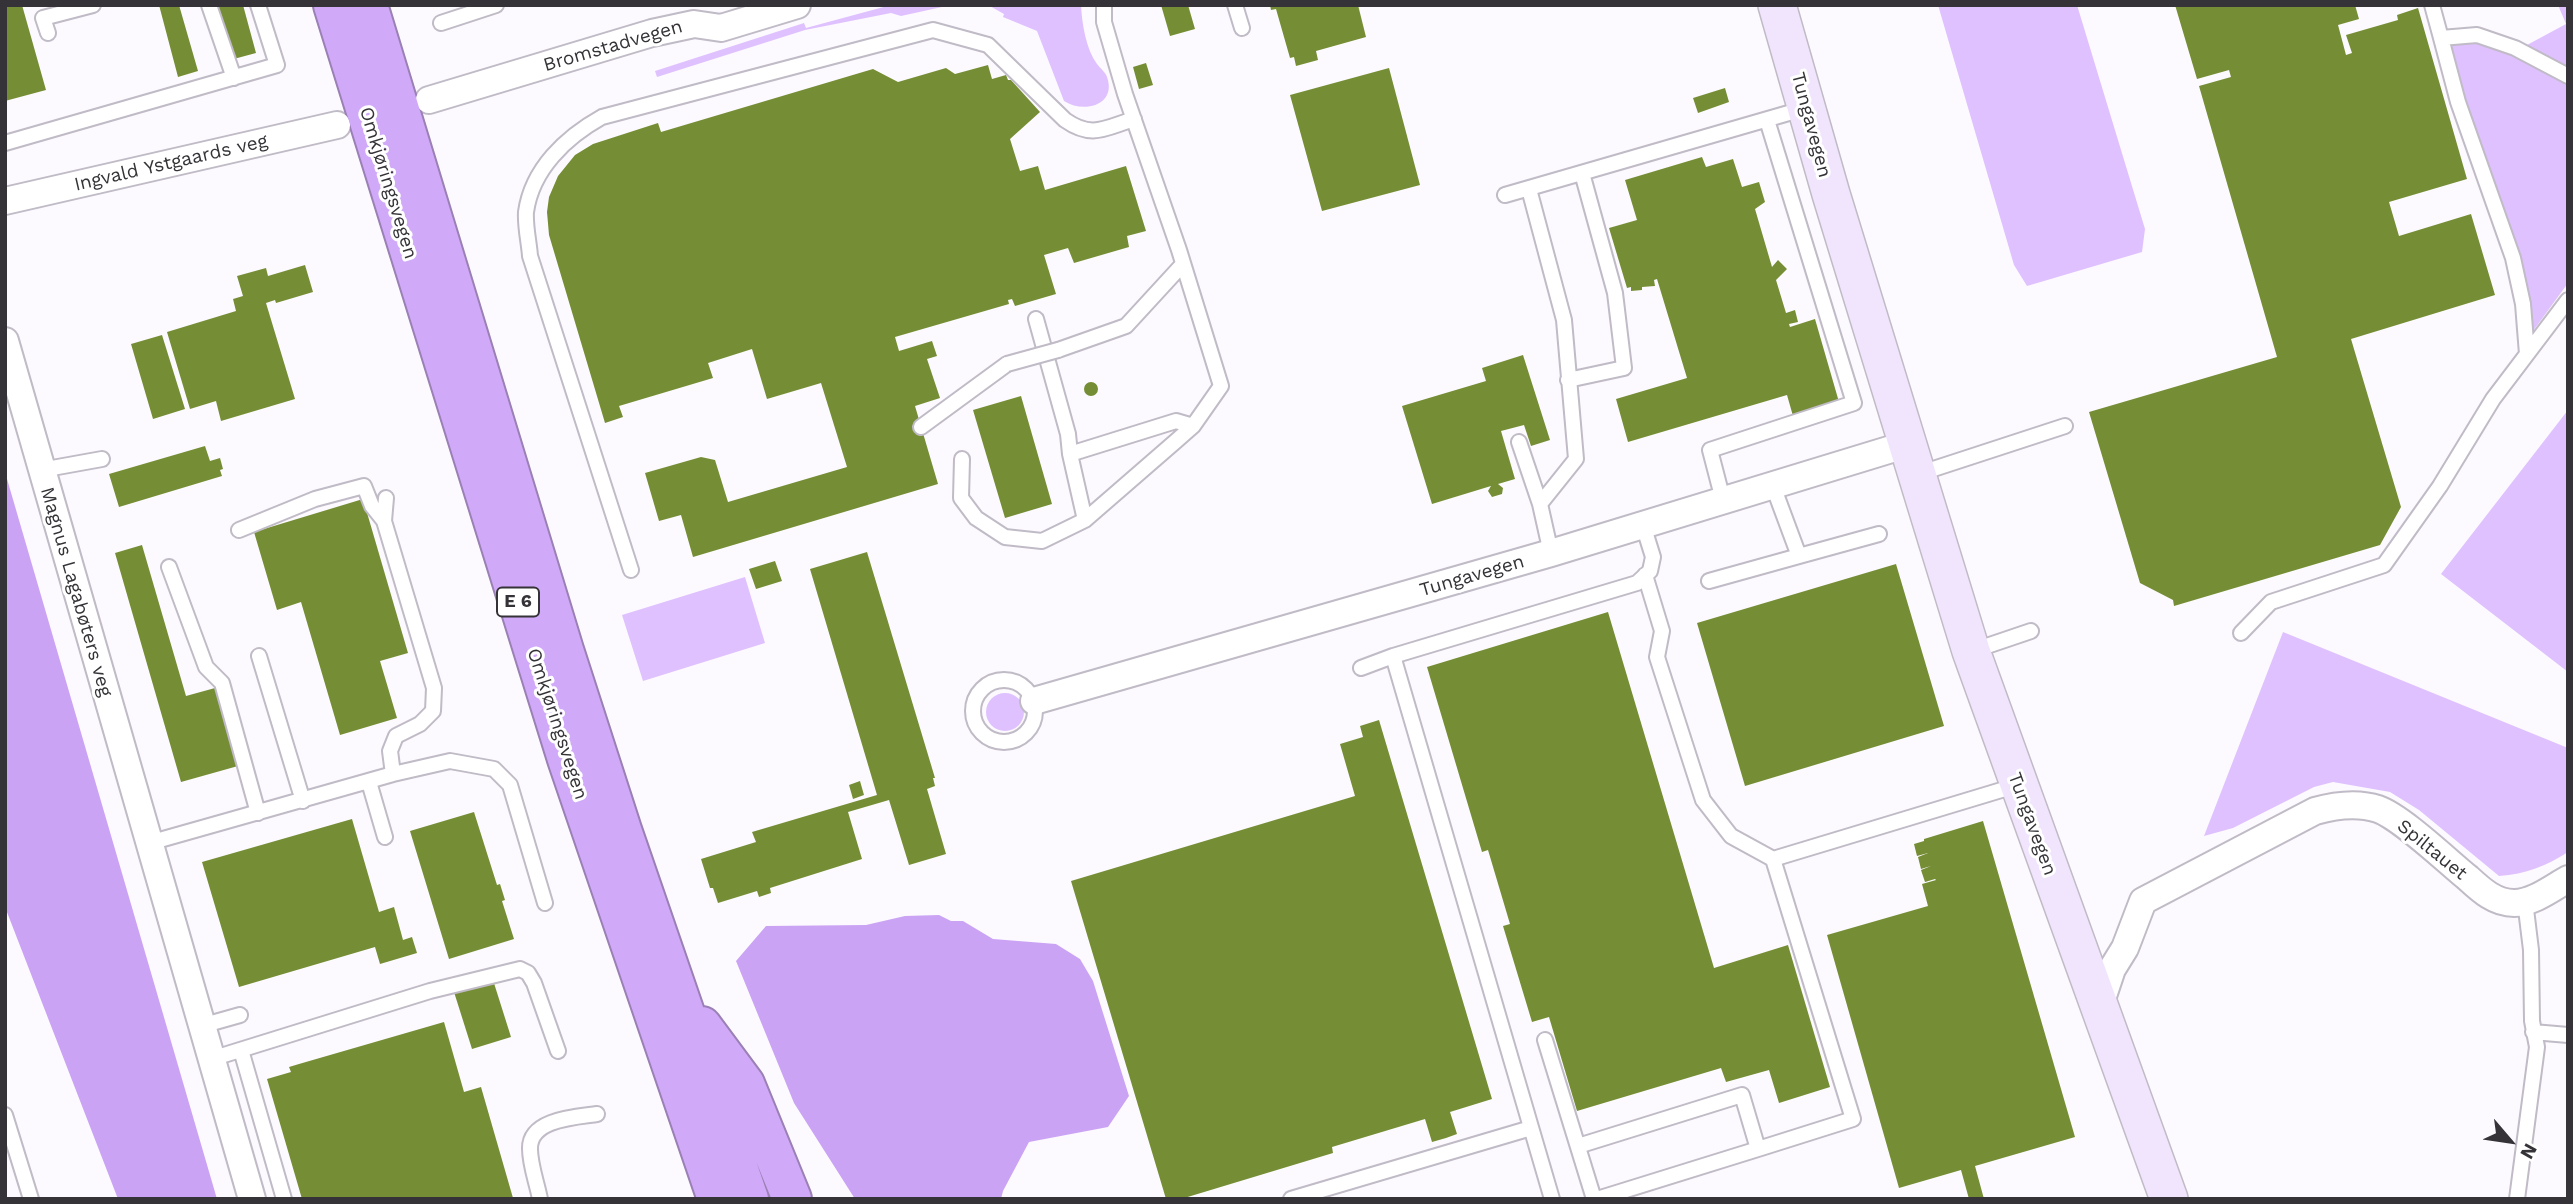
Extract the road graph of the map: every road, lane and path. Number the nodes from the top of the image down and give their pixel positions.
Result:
1 (93, 5) edge
2 (209, 5) edge
3 (258, 5) edge
4 (333, 5) edge
5 (368, 5) edge
6 (496, 5) edge
7 (797, 5) edge
8 (1104, 5) edge
9 (1235, 5) edge
10 (1777, 5) edge
11 (2432, 5) edge
12 (441, 23) dead end
13 (1242, 28) dead end
14 (48, 33) dead end
15 (2441, 38) junction
16 (2568, 76) edge
17 (234, 78) junction
18 (429, 100) dead end
19 (1807, 108) junction
20 (1134, 119) junction
21 (1767, 120) junction
22 (337, 125) dead end
23 (5, 144) edge
24 (1582, 173) junction
25 (1529, 189) junction
26 (1505, 195) dead end
27 (5, 201) edge
28 (1183, 264) junction
29 (2568, 300) edge
30 (1036, 319) dead end
31 (5, 341) edge
32 (2527, 354) junction
33 (1568, 380) junction
34 (1193, 426) junction
35 (2065, 426) dead end
36 (921, 427) dead end
37 (1519, 442) dead end
38 (1070, 454) junction
39 (102, 458) dead end
40 (962, 459) dead end
41 (1913, 459) junction
42 (41, 471) junction
43 (1773, 486) junction
44 (386, 498) dead end
45 (1723, 500) junction
46 (1540, 504) junction
47 (1085, 520) junction
48 (384, 521) junction
49 (1643, 525) junction
50 (239, 530) dead end
51 (1879, 534) dead end
52 (1551, 553) junction
53 (1799, 556) junction
54 (169, 568) dead end
55 (631, 570) dead end
56 (1645, 575) junction
57 (1709, 581) dead end
58 (2031, 631) dead end
59 (2241, 633) dead end
60 (1971, 652) junction
61 (258, 656) dead end
62 (1392, 656) junction
63 (1361, 668) dead end
64 (1034, 701) junction
65 (393, 774) junction
66 (369, 782) junction
67 (2018, 785) junction
68 (303, 801) junction
69 (258, 813) junction
70 (385, 837) dead end
71 (149, 843) junction
72 (1773, 859) junction
73 (2568, 879) edge
74 (2525, 901) junction
75 (545, 903) dead end
76 (678, 994) junction
77 (2099, 1008) junction
78 (240, 1015) dead end
79 (201, 1026) junction
80 (2533, 1032) junction
81 (2568, 1035) edge
82 (1545, 1040) dead end
83 (241, 1050) junction
84 (558, 1051) dead end
85 (211, 1059) junction
86 (597, 1114) dead end
87 (5, 1115) edge
88 (1531, 1128) junction
89 (1578, 1146) junction
90 (1758, 1149) junction
91 (31, 1199) edge
92 (252, 1199) edge
93 (284, 1199) edge
94 (540, 1199) edge
95 (717, 1199) edge
96 (749, 1199) edge
97 (792, 1199) edge
98 (1291, 1199) edge
99 (1552, 1199) edge
100 (1595, 1199) edge
101 (2169, 1199) edge
102 (2517, 1199) edge

1 - 14 lane
2 - 17 lane
3 - 17 lane
4 - 95 highway, Omkjøringsvegen / E 6
5 - 76 highway, Omkjøringsvegen / E 6
6 - 12 lane
7 - 18 street, Bromstadvegen
8 - 20 lane
9 - 13 lane
10 - 19 street, Tungavegen
11 - 15 lane
15 - 16 lane
15 - 32 lane
17 - 23 lane
19 - 21 lane
19 - 41 street, Tungavegen
20 - 28 lane
20 - 55 lane
21 - 24 lane
21 - 45 lane
22 - 27 street, Ingvald Ystgaards veg
24 - 25 lane
24 - 33 lane
25 - 26 lane
25 - 33 lane
28 - 34 lane
28 - 36 lane, bridge
29 - 32 lane
30 - 38 lane
31 - 42 street, Magnus Lagabøters veg
32 - 59 lane
33 - 46 lane
34 - 38 lane
34 - 47 lane
35 - 41 lane
37 - 46 lane
38 - 47 lane
39 - 42 lane
40 - 47 lane
41 - 43 street, Tungavegen
41 - 60 street, Tungavegen
42 - 71 street, Magnus Lagabøters veg
43 - 45 street, Tungavegen
43 - 53 lane
44 - 48 lane
45 - 49 street, Tungavegen
46 - 52 lane
48 - 50 lane
48 - 65 lane
49 - 52 street, Tungavegen
49 - 56 lane
51 - 53 lane
52 - 64 street, Tungavegen
53 - 57 lane
54 - 69 lane
56 - 62 lane
56 - 72 lane
58 - 60 lane
60 - 67 street, Tungavegen
61 - 68 lane
62 - 63 lane
62 - 88 lane
64 - 64 lane
65 - 66 lane
65 - 75 lane
66 - 68 lane
66 - 70 lane
67 - 72 lane
67 - 77 street, Tungavegen
68 - 69 lane
69 - 71 lane
71 - 79 street, Magnus Lagabøters veg
72 - 90 lane
73 - 74 street
74 - 77 street, Spiltauet
74 - 80 lane
76 - 96 highway, Omkjøringsvegen / E 6
76 - 97 highway, E 6
77 - 101 street, Tungavegen
78 - 79 lane
79 - 85 street, Magnus Lagabøters veg
80 - 81 lane
80 - 102 lane
82 - 89 lane
83 - 84 lane
83 - 85 lane
83 - 93 lane
85 - 92 street, Magnus Lagabøters veg
86 - 94 lane
87 - 91 lane
88 - 98 lane
88 - 99 lane
89 - 90 lane
89 - 100 lane
90 - 100 lane

